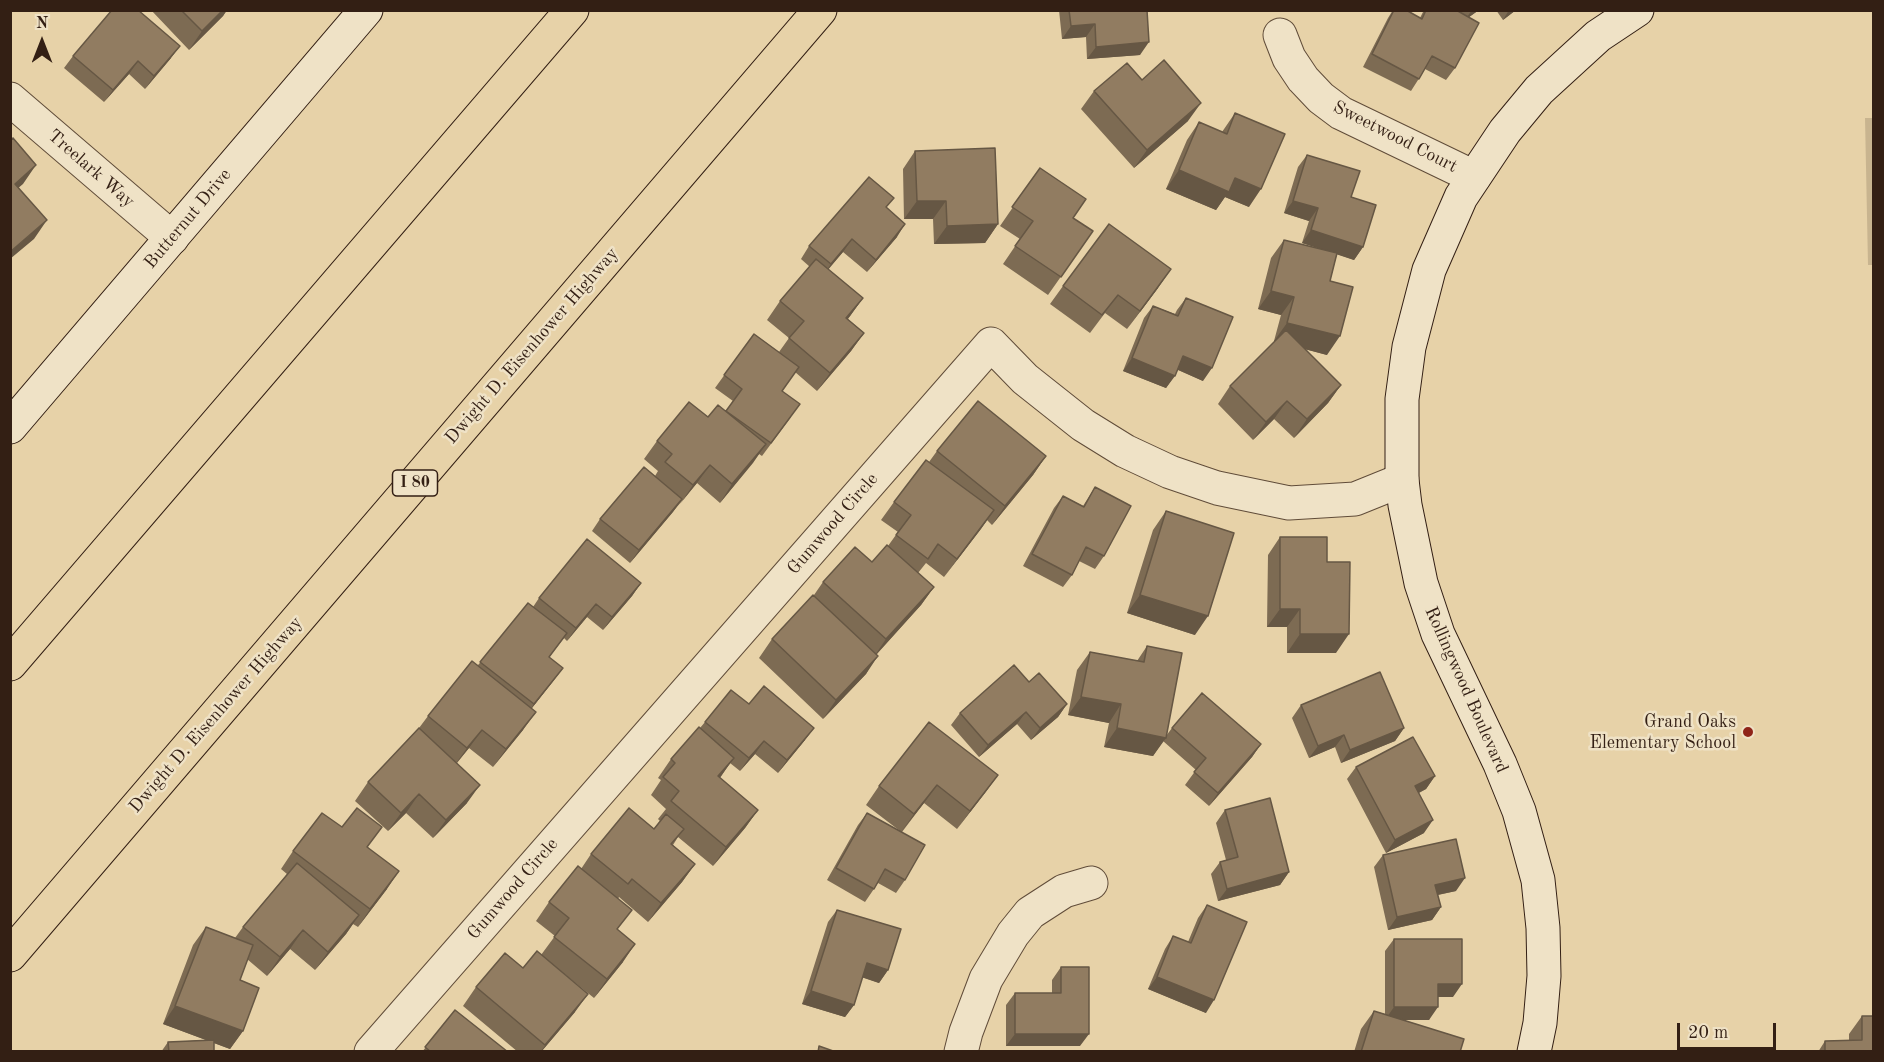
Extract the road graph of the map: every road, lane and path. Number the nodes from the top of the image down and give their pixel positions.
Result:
1 (366, 10) edge
2 (572, 10) edge
3 (820, 10) edge
4 (1637, 10) edge
5 (1280, 35) dead end
6 (10, 99) edge
7 (1473, 177) junction
8 (172, 238) junction
9 (10, 427) edge
10 (1402, 480) junction
11 (10, 664) edge
12 (1091, 883) dead end
13 (10, 955) edge
14 (371, 1052) edge
15 (962, 1052) edge
16 (1534, 1052) edge

1 - 8 street, Butternut Drive
2 - 11 highway
3 - 13 highway, Dwight D. Eisenhower Highway / I 80
4 - 7 street, Rollingwood Boulevard
5 - 7 street, Sweetwood Court
6 - 8 street, Treelark Way
7 - 10 street, Rollingwood Boulevard
8 - 9 street, Butternut Drive
10 - 14 street, Gumwood Circle
10 - 16 street, Rollingwood Boulevard
12 - 15 street

